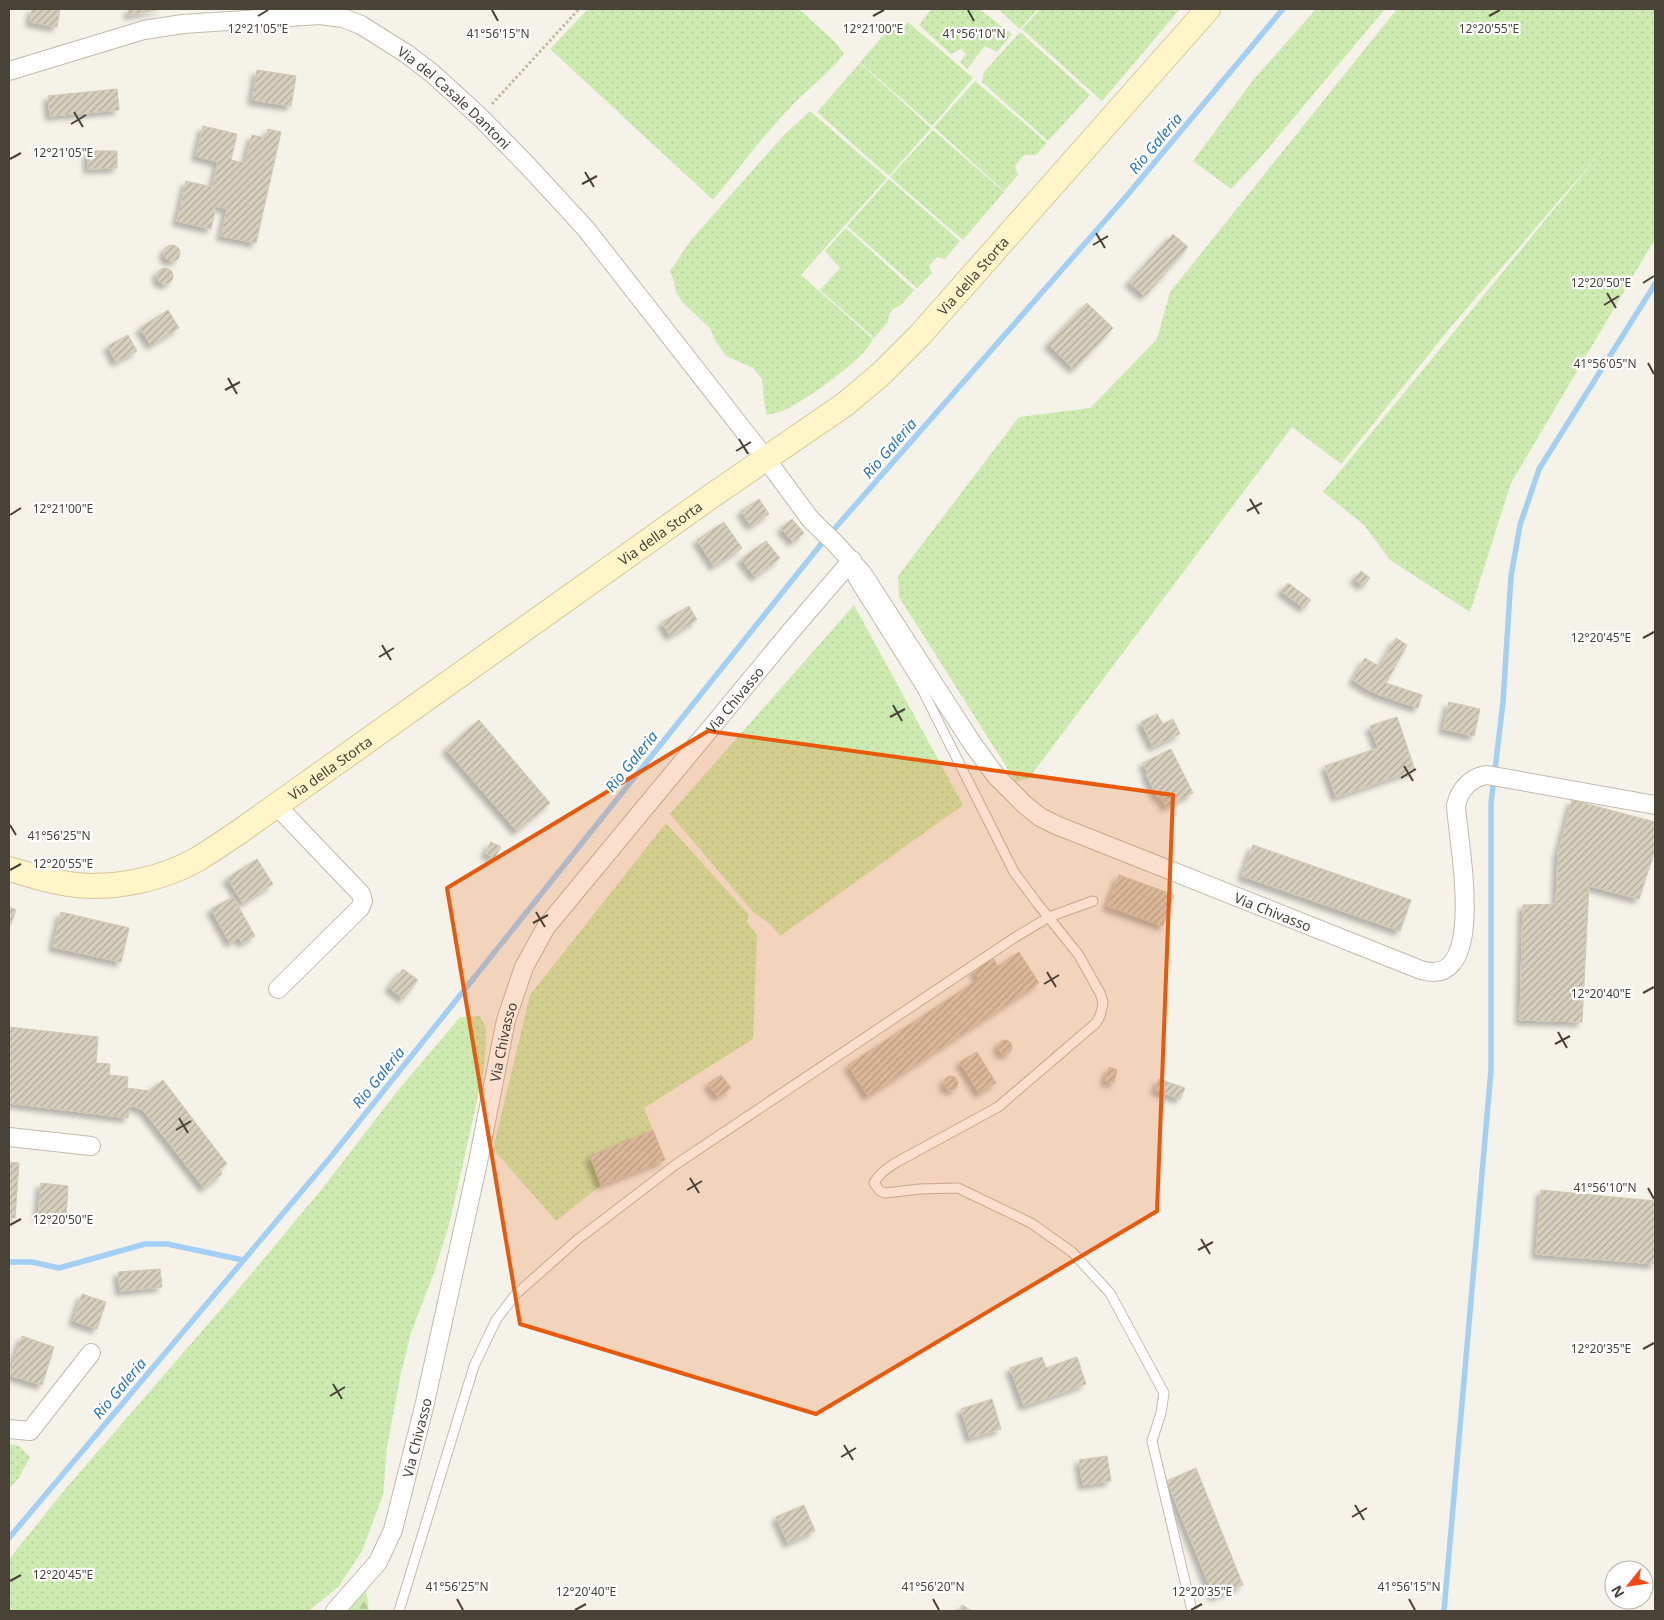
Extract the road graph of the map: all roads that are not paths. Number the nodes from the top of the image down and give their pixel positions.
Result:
1 (1208, 9) edge
2 (9, 71) edge
3 (766, 459) junction
4 (852, 560) junction
5 (276, 805) junction
6 (1655, 805) edge
7 (9, 869) edge
8 (1093, 901) dead end
9 (1049, 917) junction
10 (278, 989) dead end
11 (9, 1137) edge
12 (91, 1146) dead end
13 (92, 1354) dead end
14 (9, 1429) edge
15 (335, 1611) edge
16 (399, 1611) edge
17 (1192, 1611) edge

1 - 3 main road, Via della Storta
2 - 3 street, Via del Casale Dantoni
3 - 4 street, Via Chivasso
3 - 5 main road, Via della Storta
4 - 6 street, Via Chivasso
4 - 9 lane
4 - 15 street, Via Chivasso
5 - 7 main road, Via della Storta
5 - 10 street
8 - 9 lane
9 - 16 lane
9 - 17 lane
11 - 12 street
13 - 14 street

